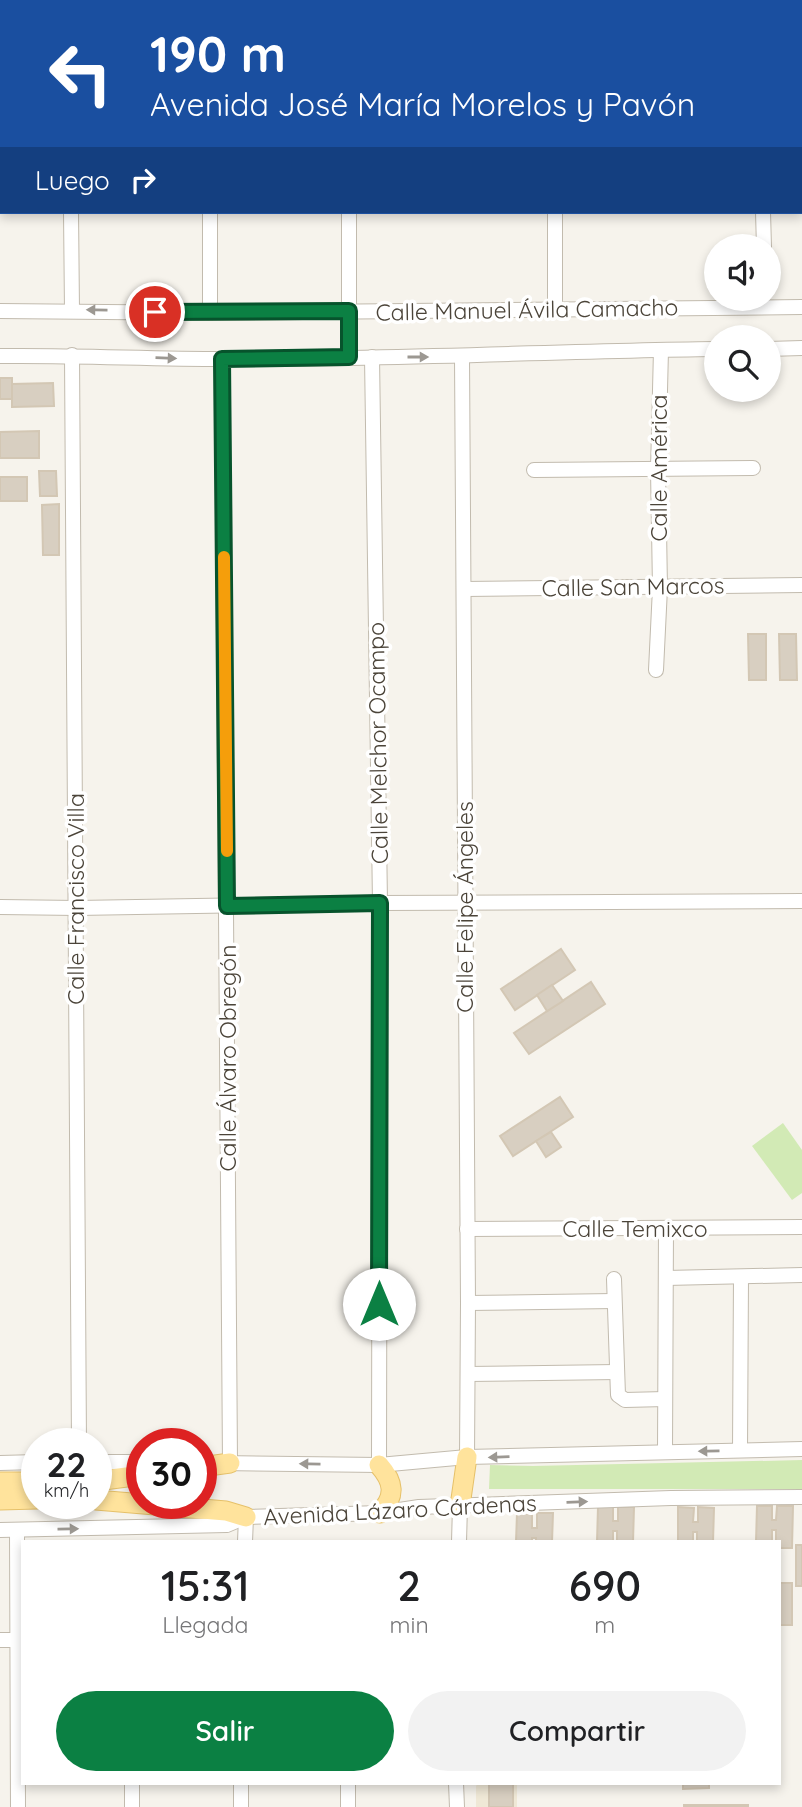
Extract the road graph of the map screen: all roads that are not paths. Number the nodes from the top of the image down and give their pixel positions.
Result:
1 (71, 214) edge
2 (210, 214) edge
3 (349, 214) edge
4 (555, 214) edge
5 (763, 214) edge
6 (764, 234) edge
7 (704, 305) edge
8 (781, 305) edge
9 (802, 307) edge
10 (0, 310) edge
11 (72, 310) junction
12 (555, 310) junction
13 (349, 311) junction
14 (210, 313) junction
15 (802, 348) edge
16 (704, 349) edge
17 (781, 349) edge
18 (661, 350) junction
19 (72, 355) junction
20 (0, 356) edge
21 (349, 357) junction
22 (372, 357) junction
23 (462, 357) junction
24 (222, 359) junction
25 (753, 468) dead end
26 (534, 470) dead end
27 (658, 470) junction
28 (802, 585) edge
29 (660, 588) junction
30 (464, 589) junction
31 (656, 670) dead end
32 (802, 901) edge
33 (380, 903) junction
34 (465, 903) junction
35 (227, 906) junction
36 (0, 907) edge
37 (77, 908) junction
38 (802, 1227) edge
39 (467, 1229) junction
40 (666, 1229) junction
41 (802, 1275) edge
42 (741, 1277) junction
43 (666, 1278) junction
44 (614, 1279) dead end
45 (614, 1301) junction
46 (468, 1303) junction
47 (617, 1372) junction
48 (468, 1374) junction
49 (665, 1399) junction
50 (79, 1428) edge
51 (802, 1449) edge
52 (740, 1450) junction
53 (665, 1452) junction
54 (467, 1457) junction
55 (21, 1462) edge
56 (0, 1463) edge
57 (230, 1463) junction
58 (217, 1464) edge
59 (379, 1465) junction
60 (0, 1482) edge
61 (21, 1482) edge
62 (802, 1497) edge
63 (0, 1500) edge
64 (21, 1500) edge
65 (112, 1501) edge
66 (460, 1506) junction
67 (380, 1513) junction
68 (246, 1517) junction
69 (0, 1530) edge
70 (17, 1530) junction
71 (245, 1540) edge
72 (459, 1540) edge
73 (0, 1640) edge
74 (20, 1640) edge
75 (132, 1785) edge
76 (241, 1785) edge
77 (348, 1785) edge
78 (456, 1785) edge
79 (18, 1807) edge
80 (132, 1807) edge
81 (241, 1807) edge
82 (348, 1807) edge
83 (457, 1807) edge

1 - 11 street
2 - 14 street
3 - 13 street
4 - 12 street
5 - 6 street
7 - 12 street, Calle Manuel Ávila Camacho
8 - 9 street, Calle Manuel Ávila Camacho
10 - 11 street, Calle Manuel Ávila Camacho
14 -> 11 street, Calle Manuel Ávila Camacho
12 - 13 street, Calle Manuel Ávila Camacho
13 - 14 street, Calle Manuel Ávila Camacho
13 - 21 street
15 - 17 street
16 - 18 street, Calle Manuel Ávila Camacho
18 - 23 street, Calle Manuel Ávila Camacho
18 - 27 street, Calle América
19 - 20 street, Calle Manuel Ávila Camacho
19 -> 24 street, Calle Manuel Ávila Camacho
19 - 37 street, Calle Francisco Villa
21 - 22 street, Calle Manuel Ávila Camacho
21 - 24 street, Calle Manuel Ávila Camacho
22 -> 23 street, Calle Manuel Ávila Camacho
22 - 33 street, Calle Melchor Ocampo
23 - 30 street, Calle Felipe Ángeles
24 - 35 street, Calle Álvaro Obregón
25 - 27 street
26 - 27 street
27 - 29 street, Calle América
28 - 29 street, Calle San Marcos
29 - 30 street, Calle San Marcos
29 - 31 street, Calle América
30 - 34 street, Calle Felipe Ángeles
32 - 34 street
33 - 34 street
33 - 35 street
33 - 59 street, Calle Melchor Ocampo
34 - 39 street, Calle Felipe Ángeles
35 - 37 street
35 - 57 street, Calle Álvaro Obregón
36 - 37 street
37 - 50 street, Calle Francisco Villa
38 - 40 street, Calle Temixco
39 - 40 street, Calle Temixco
39 - 46 street, Calle Felipe Ángeles
40 - 43 street
41 - 42 street
42 - 43 street
42 - 52 street
43 - 49 street
44 - 45 street
45 - 46 street
45 - 47 street
46 - 48 street, Calle Felipe Ángeles
47 - 48 street
47 - 49 street
48 - 54 street, Calle Felipe Ángeles
49 - 53 street
51 - 52 street, Avenida Lázaro Cárdenas
52 -> 53 street, Avenida Lázaro Cárdenas
53 -> 54 street, Avenida Lázaro Cárdenas
54 - 59 street, Avenida Lázaro Cárdenas
54 - 66 main road
55 - 56 street
57 - 58 main road
59 -> 57 street, Avenida Lázaro Cárdenas
59 - 67 main road
60 - 61 main road
66 -> 62 street, Avenida Lázaro Cárdenas
63 - 64 main road
65 - 68 main road
66 - 67 street, Avenida Lázaro Cárdenas
66 - 72 street
67 - 68 street, Avenida Lázaro Cárdenas
70 -> 68 street, Avenida Lázaro Cárdenas
68 - 71 street
69 - 70 street, Avenida Lázaro Cárdenas
70 - 74 street
73 - 74 street
74 - 79 street
75 - 80 street
76 - 81 street
77 - 82 street
78 - 83 street

